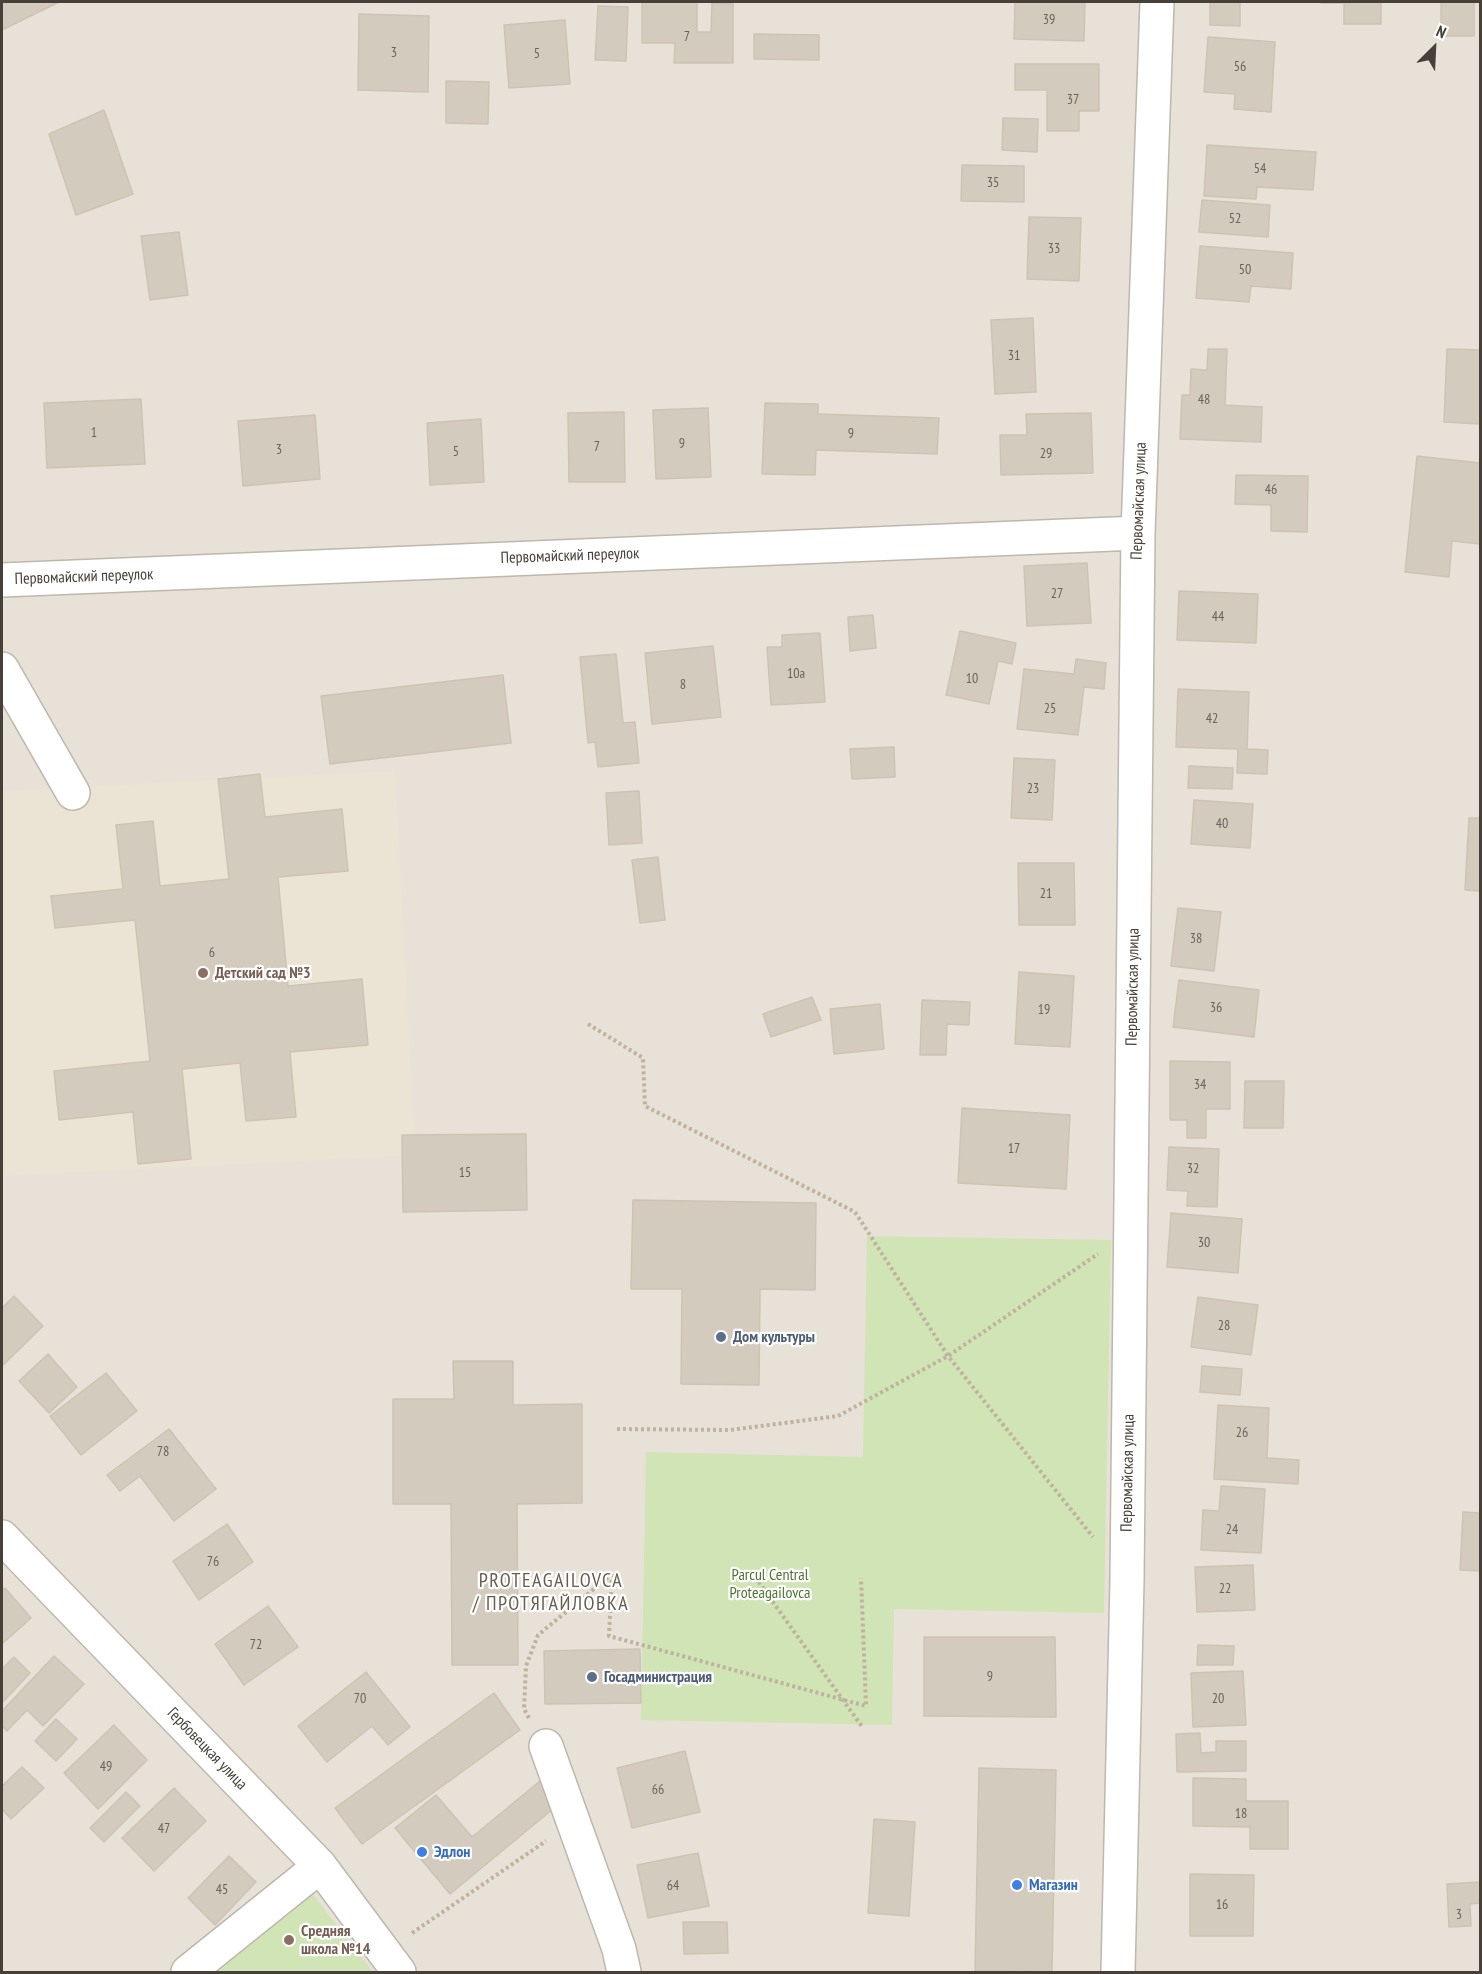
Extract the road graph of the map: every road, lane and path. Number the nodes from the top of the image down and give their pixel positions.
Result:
1 (1157, 2) edge
2 (1138, 533) junction
3 (2, 580) edge
4 (2, 669) edge
5 (73, 793) dead end
6 (588, 1024) dead end
7 (1130, 1232) junction
8 (948, 1356) junction
9 (617, 1430) dead end
10 (2, 1537) edge
11 (755, 1577) dead end
12 (861, 1578) dead end
13 (1127, 1580) junction
14 (843, 1700) junction
15 (863, 1728) dead end
16 (546, 1746) joint
17 (574, 1825) junction
18 (320, 1866) junction
19 (391, 1962) edge
20 (188, 1972) edge
21 (624, 1972) edge
22 (1118, 1972) edge

1 - 2 street, Первомайская улица
2 - 3 street, Первомайский переулок
2 - 7 street, Первомайская улица
4 - 5 street
6 - 8 path
7 - 8 path
7 - 13 street, Первомайская улица
8 - 9 path
8 - 13 path
10 - 18 street, Гербовецкая улица
11 - 14 path
12 - 14 path
13 - 22 street, Первомайская улица
14 - 15 path
14 - 16 path
16 - 17 street
17 - 19 path
17 - 21 street
18 - 19 street, Гербовецкая улица
18 - 20 street

